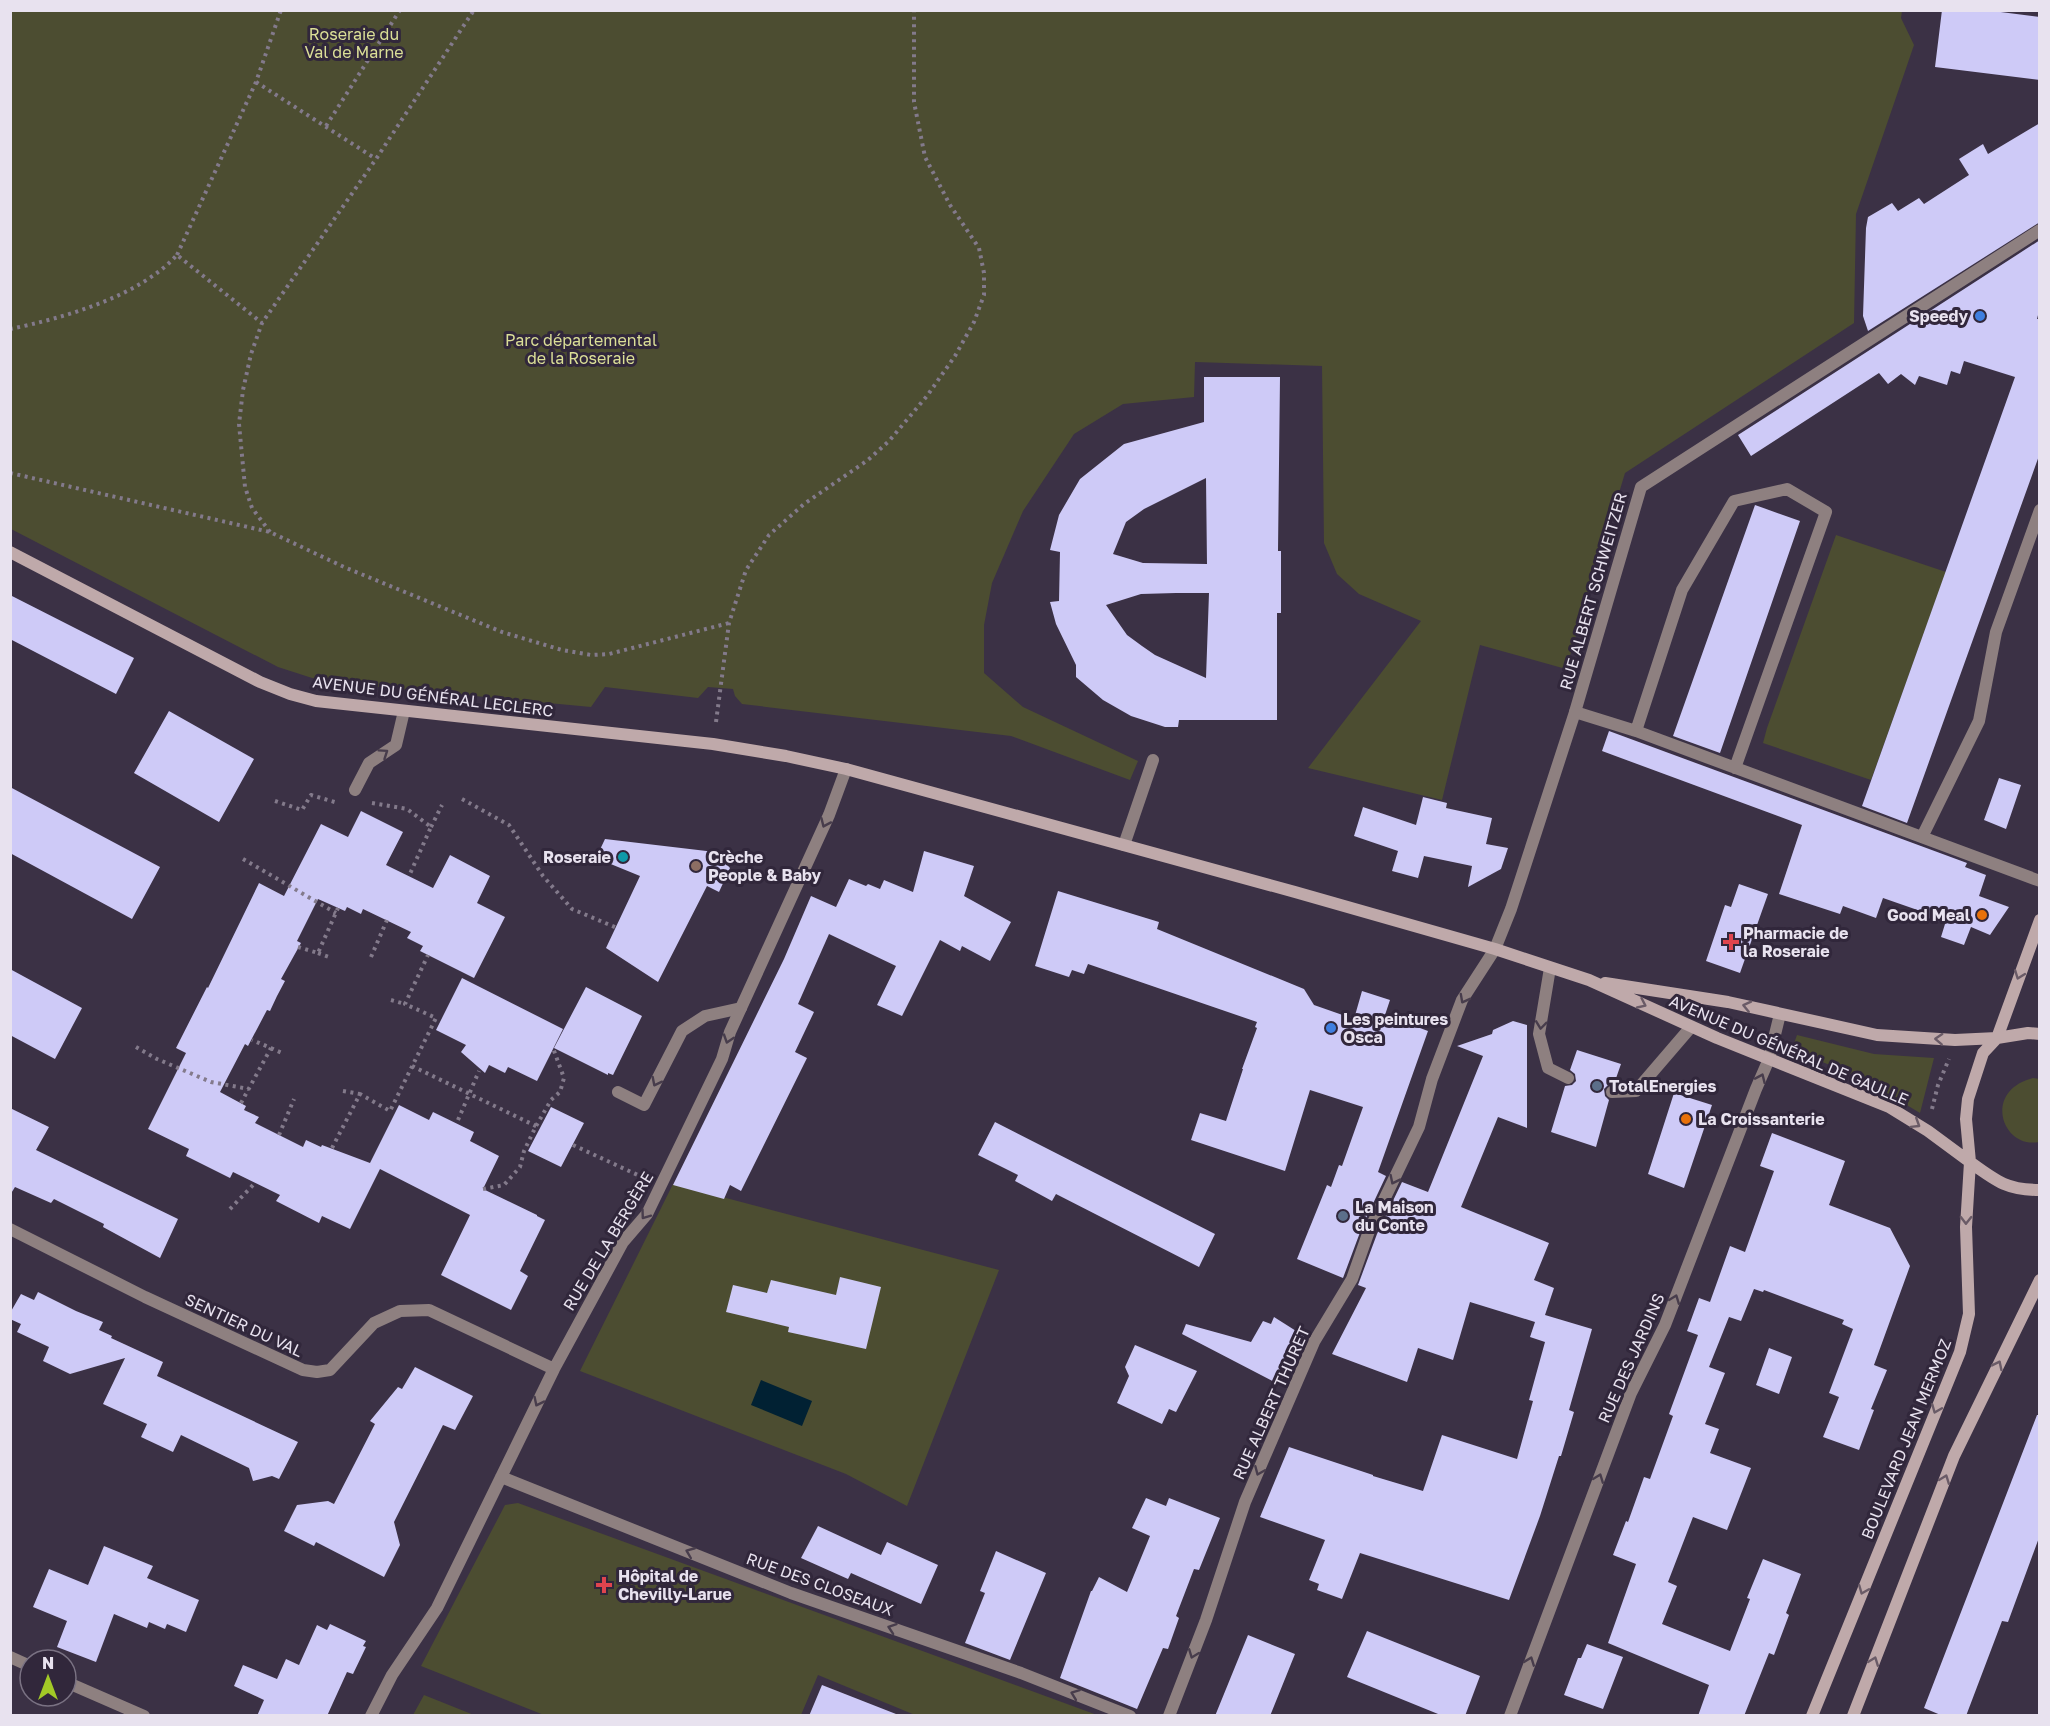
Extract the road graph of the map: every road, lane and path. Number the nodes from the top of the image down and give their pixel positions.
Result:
1 (281, 10) edge
2 (400, 10) edge
3 (474, 10) edge
4 (915, 10) edge
5 (256, 82) junction
6 (326, 126) junction
7 (376, 159) junction
8 (2040, 230) edge
9 (177, 255) junction
10 (262, 323) junction
11 (10, 329) edge
12 (10, 473) edge
13 (2040, 510) edge
14 (270, 532) junction
15 (10, 552) edge
16 (729, 623) junction
17 (404, 711) junction
18 (1575, 712) junction
19 (1636, 731) junction
20 (713, 744) junction
21 (1153, 760) dead end
22 (846, 768) junction
23 (1735, 768) junction
24 (355, 790) dead end
25 (462, 799) dead end
26 (275, 801) dead end
27 (367, 804) dead end
28 (442, 805) dead end
29 (345, 806) dead end
30 (431, 827) junction
31 (1922, 837) junction
32 (1124, 845) junction
33 (243, 859) dead end
34 (409, 876) dead end
35 (2040, 881) edge
36 (387, 920) dead end
37 (2040, 920) edge
38 (617, 928) dead end
39 (298, 947) dead end
40 (1495, 949) junction
41 (318, 953) junction
42 (428, 955) dead end
43 (371, 957) dead end
44 (332, 958) dead end
45 (1550, 968) junction
46 (1589, 980) junction
47 (391, 1000) dead end
48 (405, 1004) junction
49 (741, 1008) junction
50 (1780, 1014) junction
51 (1691, 1027) junction
52 (2040, 1034) edge
53 (1997, 1038) junction
54 (252, 1040) dead end
55 (136, 1047) dead end
56 (271, 1047) junction
57 (553, 1048) dead end
58 (282, 1053) dead end
59 (1950, 1056) dead end
60 (1769, 1059) junction
61 (412, 1066) junction
62 (480, 1071) dead end
63 (1568, 1078) dead end
64 (249, 1089) junction
65 (343, 1091) dead end
66 (618, 1092) dead end
67 (1612, 1092) dead end
68 (471, 1093) junction
69 (360, 1094) junction
70 (294, 1100) dead end
71 (241, 1103) dead end
72 (1929, 1119) dead end
73 (458, 1120) dead end
74 (538, 1127) junction
75 (279, 1135) dead end
76 (573, 1145) dead end
77 (332, 1148) dead end
78 (1970, 1162) junction
79 (256, 1182) dead end
80 (661, 1186) junction
81 (483, 1189) dead end
82 (2040, 1190) edge
83 (230, 1209) dead end
84 (10, 1229) edge
85 (2040, 1280) edge
86 (554, 1369) junction
87 (501, 1477) junction
88 (78, 1687) edge
89 (144, 1716) edge
90 (371, 1716) edge
91 (1130, 1716) edge
92 (1169, 1716) edge
93 (1510, 1716) edge
94 (1812, 1716) edge
95 (1853, 1716) edge

1 - 5 path
2 - 6 path
3 - 7 path
4 - 16 path
5 - 6 path
5 - 9 path
6 - 7 path
7 - 10 path
8 - 18 street, RUE ALBERT SCHWEITZER
9 - 10 path
9 - 11 path
10 - 14 path
12 - 14 path
13 - 31 street
14 - 16 path
15 - 17 main road, AVENUE DU GÉNÉRAL LECLERC
16 - 20 path
17 - 20 main road, AVENUE DU GÉNÉRAL LECLERC
24 -> 17 street
18 - 19 street
18 - 40 street, RUE ALBERT SCHWEITZER
19 - 23 street
19 - 23 street
20 - 22 main road, AVENUE DU GÉNÉRAL LECLERC
21 - 32 street
22 - 32 main road, AVENUE DU GÉNÉRAL LECLERC
22 -> 49 street, RUE DE LA BERGÈRE
23 - 31 street
25 - 38 path
26 - 29 path
27 - 30 path
28 - 30 path
30 - 34 path
31 - 35 street
32 - 40 main road, AVENUE DU GÉNÉRAL DE GAULLE
33 - 41 path
36 - 43 path
37 -> 53 main road, BOULEVARD JEAN MERMOZ
39 - 41 path
40 - 45 main road, AVENUE DU GÉNÉRAL DE GAULLE
40 -> 92 street, RUE ALBERT THURET
41 - 44 path
42 - 48 path
45 - 46 main road, AVENUE DU GÉNÉRAL DE GAULLE
45 -> 63 street
50 -> 46 main road, AVENUE DU GÉNÉRAL DE GAULLE
46 -> 51 main road, AVENUE DU GÉNÉRAL DE GAULLE
47 - 48 path
48 - 61 path
49 -> 66 street
49 -> 80 street, RUE DE LA BERGÈRE
53 -> 50 main road, AVENUE DU GÉNÉRAL DE GAULLE
50 - 60 street, RUE DES JARDINS
51 - 60 main road, AVENUE DU GÉNÉRAL DE GAULLE
51 - 67 street
52 - 53 main road
53 - 78 main road, BOULEVARD JEAN MERMOZ
54 - 56 path
55 - 64 path
56 - 58 path
56 - 64 path
57 - 74 path
59 - 72 path
60 -> 78 main road, AVENUE DU GÉNÉRAL DE GAULLE
93 -> 60 street, RUE DES JARDINS
61 - 68 path
61 - 69 path
62 - 68 path
64 - 71 path
65 - 69 path
68 - 73 path
68 - 74 path
69 - 77 path
70 - 75 path
74 - 81 path
76 - 80 path
78 - 82 main road
78 -> 94 main road, BOULEVARD JEAN MERMOZ
79 - 83 path
80 -> 86 street, RUE DE LA BERGÈRE
84 - 86 street, SENTIER DU VAL
95 -> 85 main road
86 -> 87 street, RUE DE LA BERGÈRE
87 - 90 street, RUE DE LA BERGÈRE
91 -> 87 street, RUE DES CLOSEAUX
88 - 89 street

